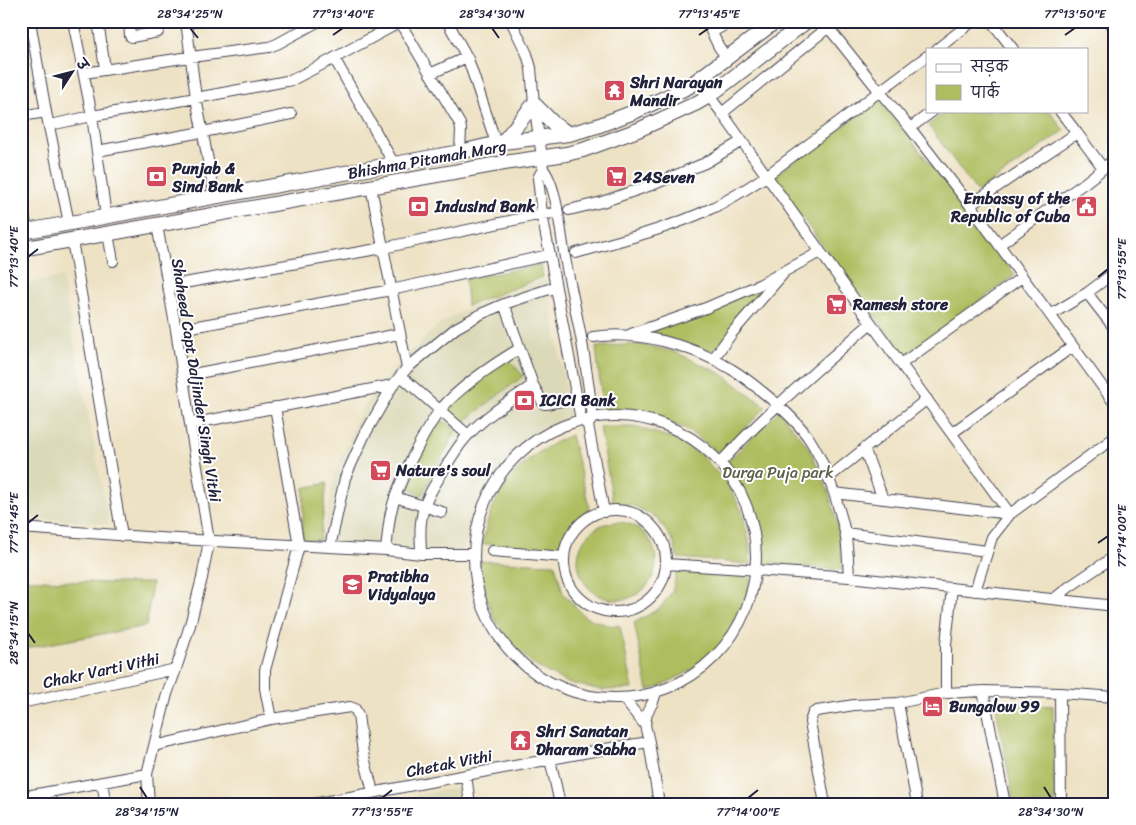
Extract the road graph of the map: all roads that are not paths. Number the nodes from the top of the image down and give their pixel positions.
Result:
1 (30, 21) edge
2 (73, 21) edge
3 (98, 21) edge
4 (129, 21) edge
5 (158, 21) edge
6 (197, 21) edge
7 (319, 21) edge
8 (399, 21) edge
9 (447, 21) edge
10 (511, 21) edge
11 (706, 21) edge
12 (732, 21) edge
13 (776, 21) edge
14 (807, 21) edge
15 (974, 21) edge
16 (991, 21) edge
17 (1109, 21) edge
18 (186, 22) edge
19 (832, 24) edge
20 (1115, 29) edge
21 (712, 32) junction
22 (938, 48) edge
23 (1012, 48) edge
24 (732, 54) junction
25 (467, 56) junction
26 (190, 57) junction
27 (926, 57) edge
28 (334, 58) junction
29 (105, 69) junction
30 (84, 73) junction
31 (430, 74) junction
32 (880, 92) junction
33 (709, 96) junction
34 (196, 98) junction
35 (534, 104) junction
36 (46, 112) junction
37 (932, 112) edge
38 (1061, 112) edge
39 (722, 113) junction
40 (291, 114) dead end
41 (21, 116) edge
42 (92, 116) junction
43 (50, 125) junction
44 (910, 128) junction
45 (203, 132) junction
46 (1076, 133) junction
47 (569, 134) junction
48 (540, 137) junction
49 (742, 141) junction
50 (500, 143) junction
51 (97, 151) junction
52 (460, 152) junction
53 (1115, 159) edge
54 (543, 163) junction
55 (394, 164) junction
56 (1103, 168) junction
57 (766, 176) junction
58 (371, 187) junction
59 (215, 197) junction
60 (21, 201) edge
61 (970, 206) junction
62 (569, 210) dead end
63 (558, 212) junction
64 (542, 214) junction
65 (106, 216) junction
66 (69, 223) junction
67 (156, 225) junction
68 (24, 231) edge
69 (108, 234) junction
70 (72, 240) junction
71 (999, 245) junction
72 (383, 248) junction
73 (21, 249) edge
74 (820, 252) junction
75 (576, 253) dead end
76 (549, 255) junction
77 (113, 261) dead end
78 (787, 270) junction
79 (1115, 272) edge
80 (1022, 278) junction
81 (167, 286) junction
82 (555, 287) junction
83 (390, 290) junction
84 (1087, 293) junction
85 (504, 304) junction
86 (1050, 315) junction
87 (871, 323) junction
88 (1115, 329) edge
89 (176, 330) junction
90 (399, 334) junction
91 (629, 335) junction
92 (593, 337) dead end
93 (1072, 347) junction
94 (519, 349) junction
95 (713, 359) junction
96 (902, 364) junction
97 (404, 372) junction
98 (182, 376) junction
99 (393, 385) junction
100 (533, 386) junction
101 (577, 398) junction
102 (927, 400) junction
103 (778, 404) junction
104 (1115, 404) edge
105 (275, 408) junction
106 (441, 410) junction
107 (587, 421) junction
108 (190, 424) junction
109 (952, 433) junction
110 (468, 435) junction
111 (1115, 436) edge
112 (864, 448) junction
113 (720, 463) junction
114 (828, 478) junction
115 (834, 493) junction
116 (395, 497) junction
117 (883, 499) junction
118 (424, 506) junction
119 (442, 512) dead end
120 (604, 512) junction
121 (1010, 514) junction
122 (21, 528) edge
123 (845, 533) junction
124 (122, 536) junction
125 (209, 541) junction
126 (299, 546) junction
127 (330, 547) junction
128 (386, 550) junction
129 (492, 551) dead end
130 (987, 551) junction
131 (421, 554) junction
132 (474, 554) junction
133 (1115, 556) edge
134 (564, 557) junction
135 (666, 564) junction
136 (756, 570) junction
137 (849, 577) junction
138 (952, 588) junction
139 (974, 591) junction
140 (1054, 600) junction
141 (1115, 606) edge
142 (176, 669) junction
143 (656, 692) junction
144 (983, 692) junction
145 (946, 693) junction
146 (1060, 693) junction
147 (1115, 697) edge
148 (623, 698) junction
149 (21, 703) edge
150 (898, 703) junction
151 (271, 719) junction
152 (646, 725) junction
153 (649, 742) junction
154 (154, 746) junction
155 (550, 759) junction
156 (147, 774) junction
157 (466, 775) junction
158 (102, 782) junction
159 (49, 792) junction
160 (373, 792) junction
161 (21, 797) edge
162 (51, 804) edge
163 (106, 804) edge
164 (149, 804) edge
165 (313, 804) edge
166 (470, 804) edge
167 (560, 804) edge
168 (659, 804) edge
169 (825, 804) edge
170 (917, 804) edge
171 (1005, 804) edge
172 (1061, 804) edge

1 - 36 street
2 - 30 street
3 - 29 street
4 - 5 street
6 - 18 street
7 - 26 street
8 - 28 street
8 - 31 street
9 - 25 street
10 - 35 street
11 - 21 street
12 - 21 street
13 - 24 main road, Bhishma Pitamah Marg
14 - 33 main road, Bhishma Pitamah Marg
15 - 22 street
16 - 23 street
17 - 20 street
18 - 26 street
19 - 32 street
19 - 39 street
21 - 24 street
24 - 47 main road, Bhishma Pitamah Marg
25 - 31 street
25 - 50 street
26 - 29 street
26 - 34 street
27 - 32 street
28 - 34 street
28 - 55 street
29 - 30 street
30 - 42 street
31 - 52 street
32 - 44 street
32 - 57 street
33 - 39 street
33 - 54 main road, Bhishma Pitamah Marg
34 - 42 street
34 - 45 street
35 - 47 main road
35 - 48 street
35 - 50 main road
36 - 41 street
36 - 43 street
37 - 44 street
38 - 46 street
39 - 49 street
40 - 45 street
42 - 43 street
42 - 51 street
43 - 66 street
44 - 61 street
45 - 51 street
45 - 59 street
46 - 56 street
46 - 61 street
47 - 48 main road, Bhishma Pitamah Marg
48 - 50 main road, Bhishma Pitamah Marg
48 - 54 street
49 - 57 street
49 - 62 street
50 - 52 main road, Bhishma Pitamah Marg
51 - 65 street
52 - 55 main road, Bhishma Pitamah Marg
53 - 56 street
54 - 58 main road, Bhishma Pitamah Marg
54 - 63 street
54 - 64 street
55 - 59 main road, Bhishma Pitamah Marg
56 - 71 street
57 - 74 street
57 - 75 street
58 - 67 main road, Bhishma Pitamah Marg
58 - 72 street
59 - 65 main road, Bhishma Pitamah Marg
60 - 68 street
61 - 71 street
63 - 64 street
63 - 107 street
64 - 72 street
64 - 76 street
65 - 66 main road, Bhishma Pitamah Marg
66 - 68 main road, Bhishma Pitamah Marg
67 - 69 main road, Bhishma Pitamah Marg
67 - 81 street, Shaheed Capt Daljinder Singh Vithi
69 - 70 main road, Bhishma Pitamah Marg
69 - 77 street
70 - 73 main road, Bhishma Pitamah Marg
70 - 124 street
71 - 80 street
72 - 81 street
72 - 83 street
74 - 78 street
74 - 87 street
76 - 82 street
76 - 83 street
78 - 91 street
78 - 95 street
79 - 84 street
80 - 86 street
80 - 96 street
81 - 89 street, Shaheed Capt Daljinder Singh Vithi
82 - 85 street
82 - 101 street
83 - 89 street
83 - 90 street
84 - 86 street
84 - 88 street
85 - 94 street
85 - 97 street
86 - 93 street
87 - 96 street
87 - 103 street
89 - 98 street, Shaheed Capt Daljinder Singh Vithi
90 - 97 street
90 - 98 street
91 - 92 street
91 - 95 street
93 - 104 street
93 - 109 street
94 - 100 street
94 - 106 street
95 - 103 street
96 - 102 street
97 - 99 street
97 - 106 street
98 - 108 street, Shaheed Capt Daljinder Singh Vithi
99 - 105 street
99 - 127 street
100 - 101 street
100 - 110 street
101 - 107 street
102 - 109 street
102 - 112 street
103 - 113 street
103 - 114 street
105 - 108 street
105 - 126 street
106 - 110 street
106 - 116 street
107 - 113 street
107 - 120 street
107 - 132 street
108 - 125 street, Shaheed Capt Daljinder Singh Vithi
109 - 121 street
110 - 118 street
111 - 121 street
112 - 114 street
112 - 117 street
113 - 136 street
114 - 115 street
115 - 117 street
115 - 123 street
116 - 118 street
116 - 128 street
117 - 121 street
118 - 119 street
118 - 131 street
120 - 134 street
120 - 135 street
121 - 130 street
122 - 124 street
123 - 130 street
123 - 137 street
124 - 125 street
125 - 126 street
125 - 142 street, Chakr Varti Vithi
126 - 127 street
126 - 151 street
127 - 128 street
128 - 131 street
129 - 134 street
130 - 139 street
131 - 132 street
132 - 148 street
133 - 140 street
134 - 135 street
135 - 136 street
136 - 137 street
136 - 143 street
137 - 138 street
138 - 139 street
138 - 145 street
139 - 140 street
140 - 141 street
142 - 149 street, Chakr Varti Vithi
142 - 154 street
143 - 148 street
143 - 152 street
144 - 145 street
144 - 146 street
144 - 171 street
145 - 150 street
146 - 147 street
146 - 172 street
148 - 152 street
150 - 169 street
150 - 170 street
151 - 154 street
151 - 160 street
152 - 153 street
153 - 155 street, Chetak Vithi
153 - 168 street
154 - 156 street
155 - 157 street, Chetak Vithi
155 - 167 street
156 - 158 street
156 - 164 street
157 - 160 street, Chetak Vithi
157 - 166 street
158 - 159 street
158 - 163 street
159 - 161 street
159 - 162 street
160 - 165 street, Chetak Vithi

